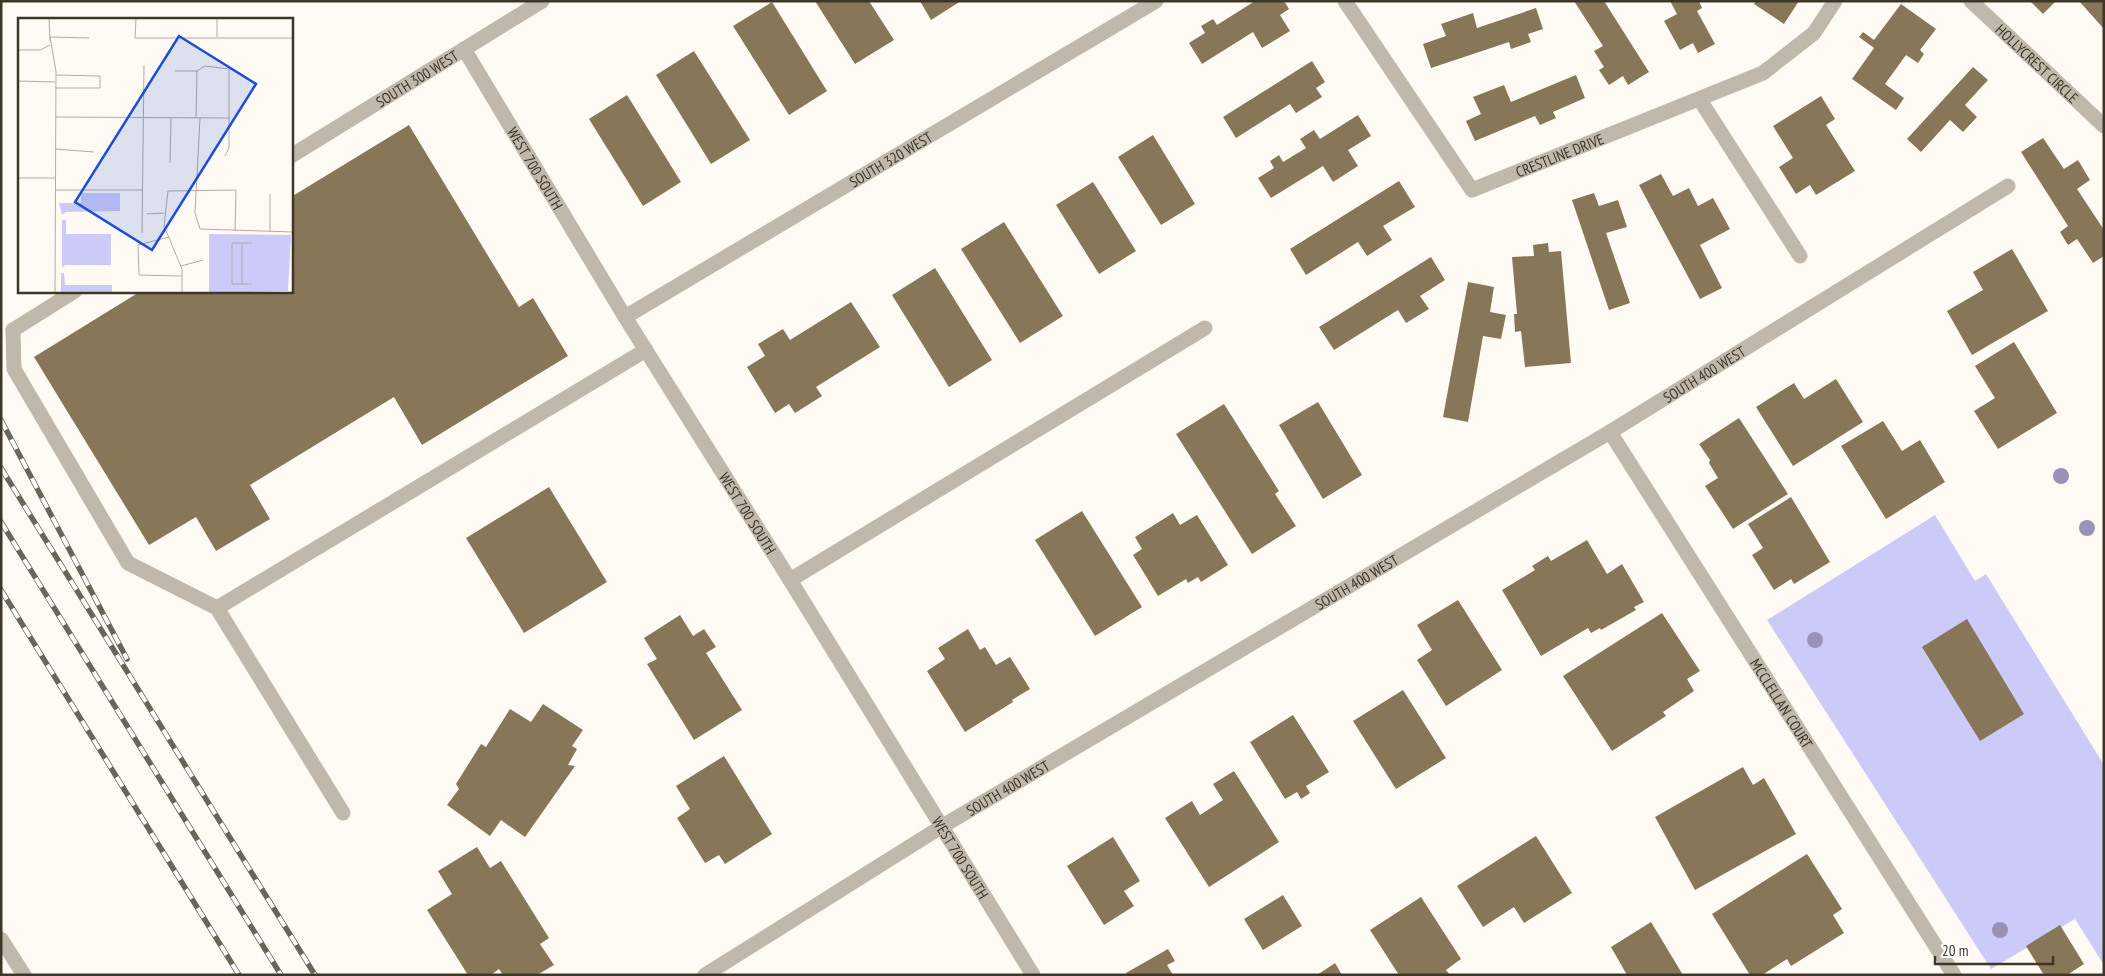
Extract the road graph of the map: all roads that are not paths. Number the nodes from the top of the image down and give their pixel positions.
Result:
1 (542, 1) edge
2 (1156, 1) edge
3 (1345, 1) edge
4 (1835, 1) edge
5 (1970, 1) edge
6 (464, 49) junction
7 (1700, 100) junction
8 (2104, 126) edge
9 (292, 155) edge
10 (2008, 186) dead end
11 (1800, 256) dead end
12 (73, 292) edge
13 (625, 317) junction
14 (1205, 328) dead end
15 (646, 350) junction
16 (1610, 432) junction
17 (790, 580) junction
18 (217, 608) junction
19 (343, 814) dead end
20 (941, 827) junction
21 (1, 938) edge
22 (24, 975) edge
23 (705, 975) edge
24 (1033, 975) edge
25 (1954, 975) edge

1 - 6 street, SOUTH 300 WEST
2 - 13 street, SOUTH 320 WEST
3 - 7 street, CRESTLINE DRIVE
4 - 7 street, CRESTLINE DRIVE
5 - 8 street, HOLLYCREST CIRCLE
6 - 9 street, SOUTH 300 WEST
6 - 13 street, WEST 700 SOUTH
7 - 11 street
10 - 16 street, SOUTH 400 WEST
12 - 18 street
13 - 15 street, WEST 700 SOUTH
14 - 17 street
15 - 17 street, WEST 700 SOUTH
15 - 18 street
16 - 20 street, SOUTH 400 WEST
16 - 25 street, MCCLELLAN COURT
17 - 20 street, WEST 700 SOUTH
18 - 19 street
20 - 23 street, SOUTH 400 WEST
20 - 24 street, WEST 700 SOUTH
21 - 22 street

